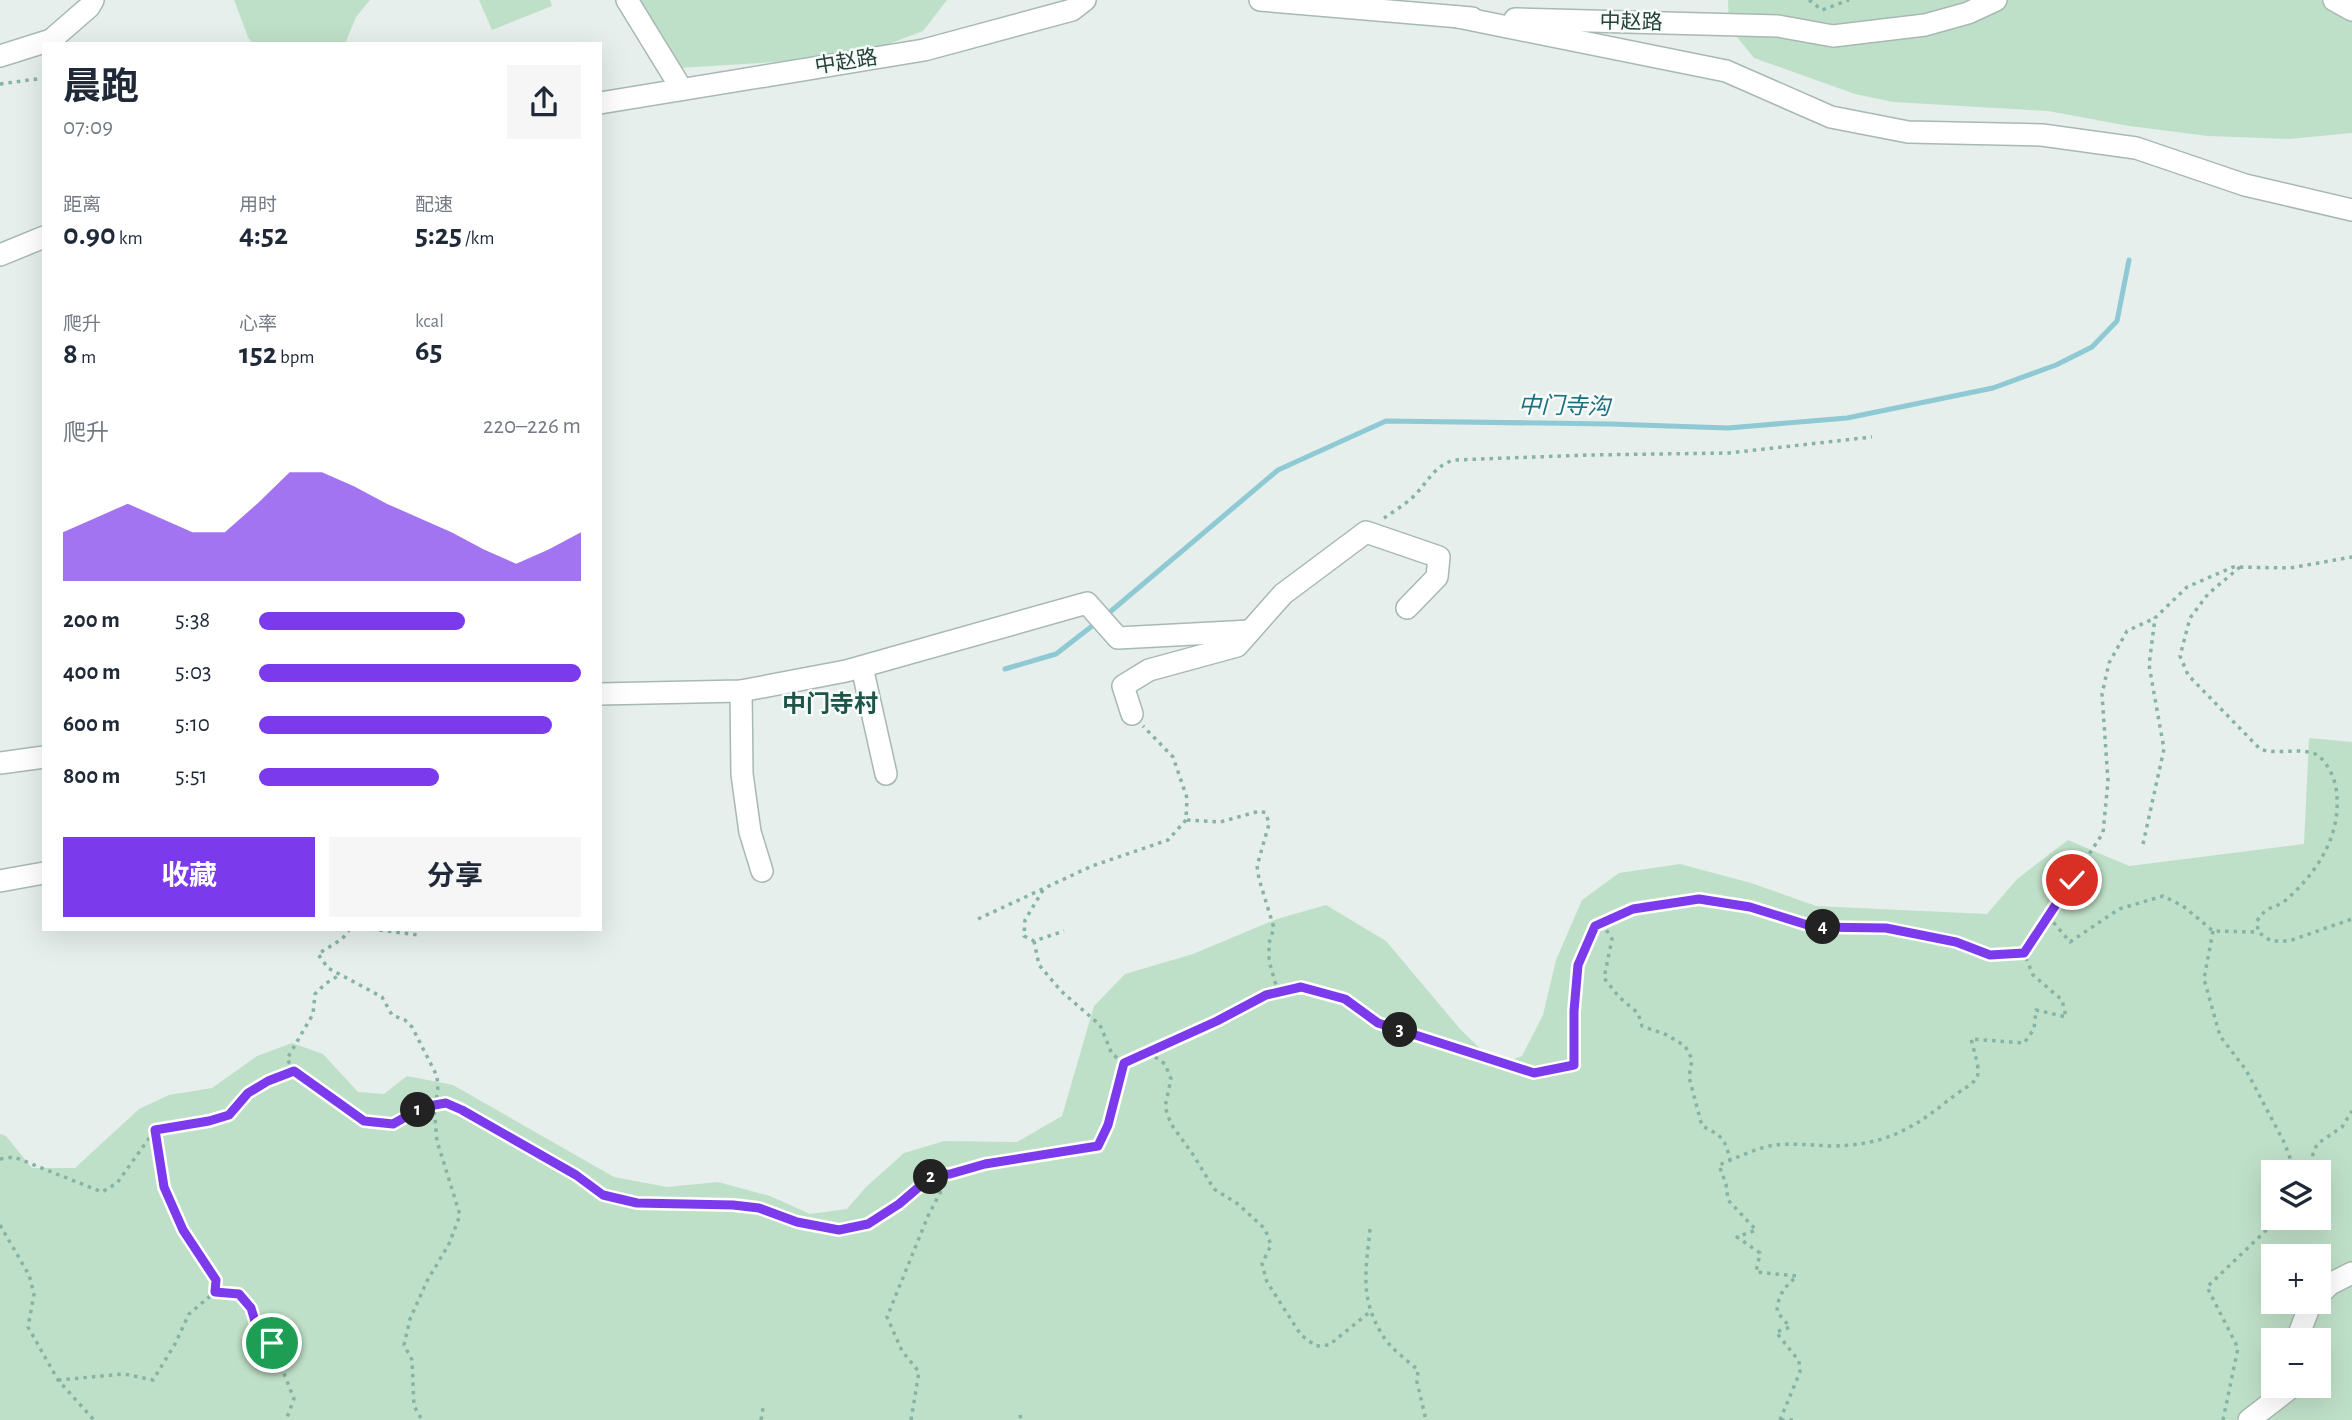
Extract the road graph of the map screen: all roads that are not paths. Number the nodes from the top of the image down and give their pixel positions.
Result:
1 (93, 0) edge
2 (627, 0) edge
3 (1085, 0) edge
4 (1260, 0) edge
5 (1996, 0) edge
6 (2334, 0) edge
7 (2352, 10) edge
8 (1458, 18) junction
9 (45, 42) edge
10 (42, 43) edge
11 (0, 56) edge
12 (681, 88) junction
13 (602, 103) edge
14 (2352, 210) edge
15 (42, 238) edge
16 (0, 256) edge
17 (1407, 608) dead end
18 (1250, 631) junction
19 (862, 667) junction
20 (741, 691) junction
21 (602, 694) edge
22 (1132, 714) road end
23 (42, 757) edge
24 (0, 763) edge
25 (886, 774) dead end
26 (762, 872) dead end
27 (42, 873) edge
28 (0, 881) edge
29 (2352, 1273) edge
30 (2331, 1284) edge
31 (2277, 1398) edge
32 (2249, 1420) edge

1 - 9 street
2 - 12 street
3 - 12 street, 中赵路
4 - 8 street, 中赵路
5 - 8 street, 中赵路
6 - 7 street
8 - 14 street
10 - 11 street
12 - 13 street, 中赵路
15 - 16 street
17 - 18 street
18 - 19 street
18 - 22 street
19 - 20 street
19 - 25 street
20 - 21 street
20 - 26 street
23 - 24 street
27 - 28 street
29 - 30 street
31 - 32 street

